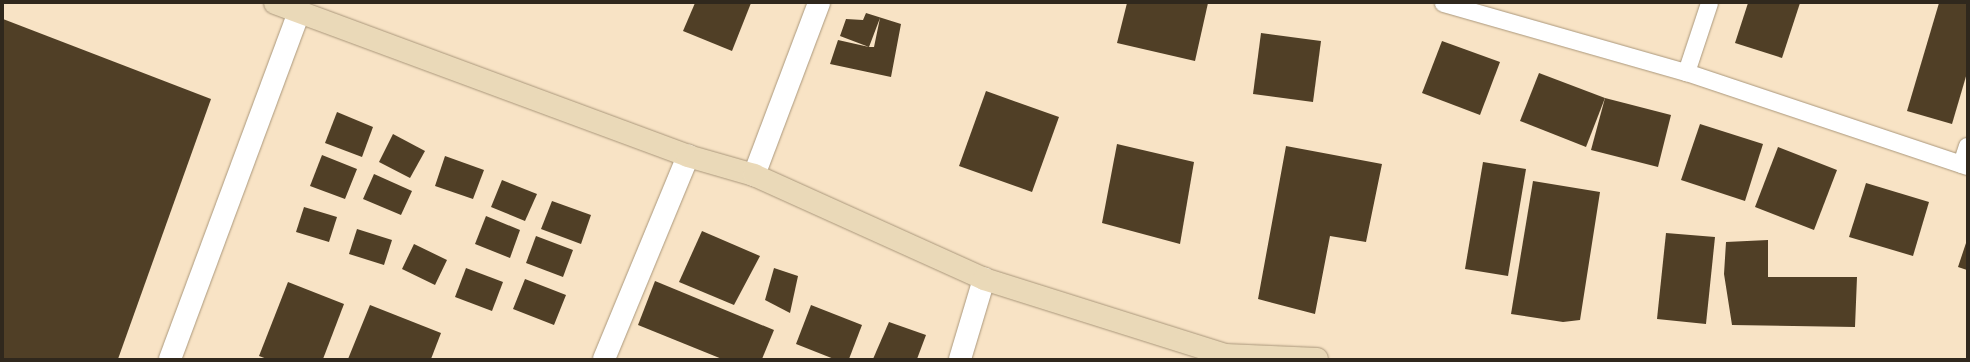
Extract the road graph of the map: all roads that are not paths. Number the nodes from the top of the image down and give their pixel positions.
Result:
1 (275, 3) edge
2 (819, 3) edge
3 (1443, 3) edge
4 (1709, 3) edge
5 (299, 13) junction
6 (1686, 72) junction
7 (1967, 146) edge
8 (688, 156) junction
9 (1964, 165) edge
10 (754, 175) junction
11 (984, 279) junction
12 (1225, 357) edge
13 (170, 359) edge
14 (604, 359) edge
15 (960, 359) edge
16 (1317, 359) edge

1 - 5 main road
2 - 10 street
3 - 6 lane
4 - 6 lane
5 - 8 main road
5 - 13 street
6 - 9 lane
7 - 9 lane
8 - 10 main road
8 - 14 street
10 - 11 main road
11 - 12 main road
11 - 15 street
12 - 16 main road

